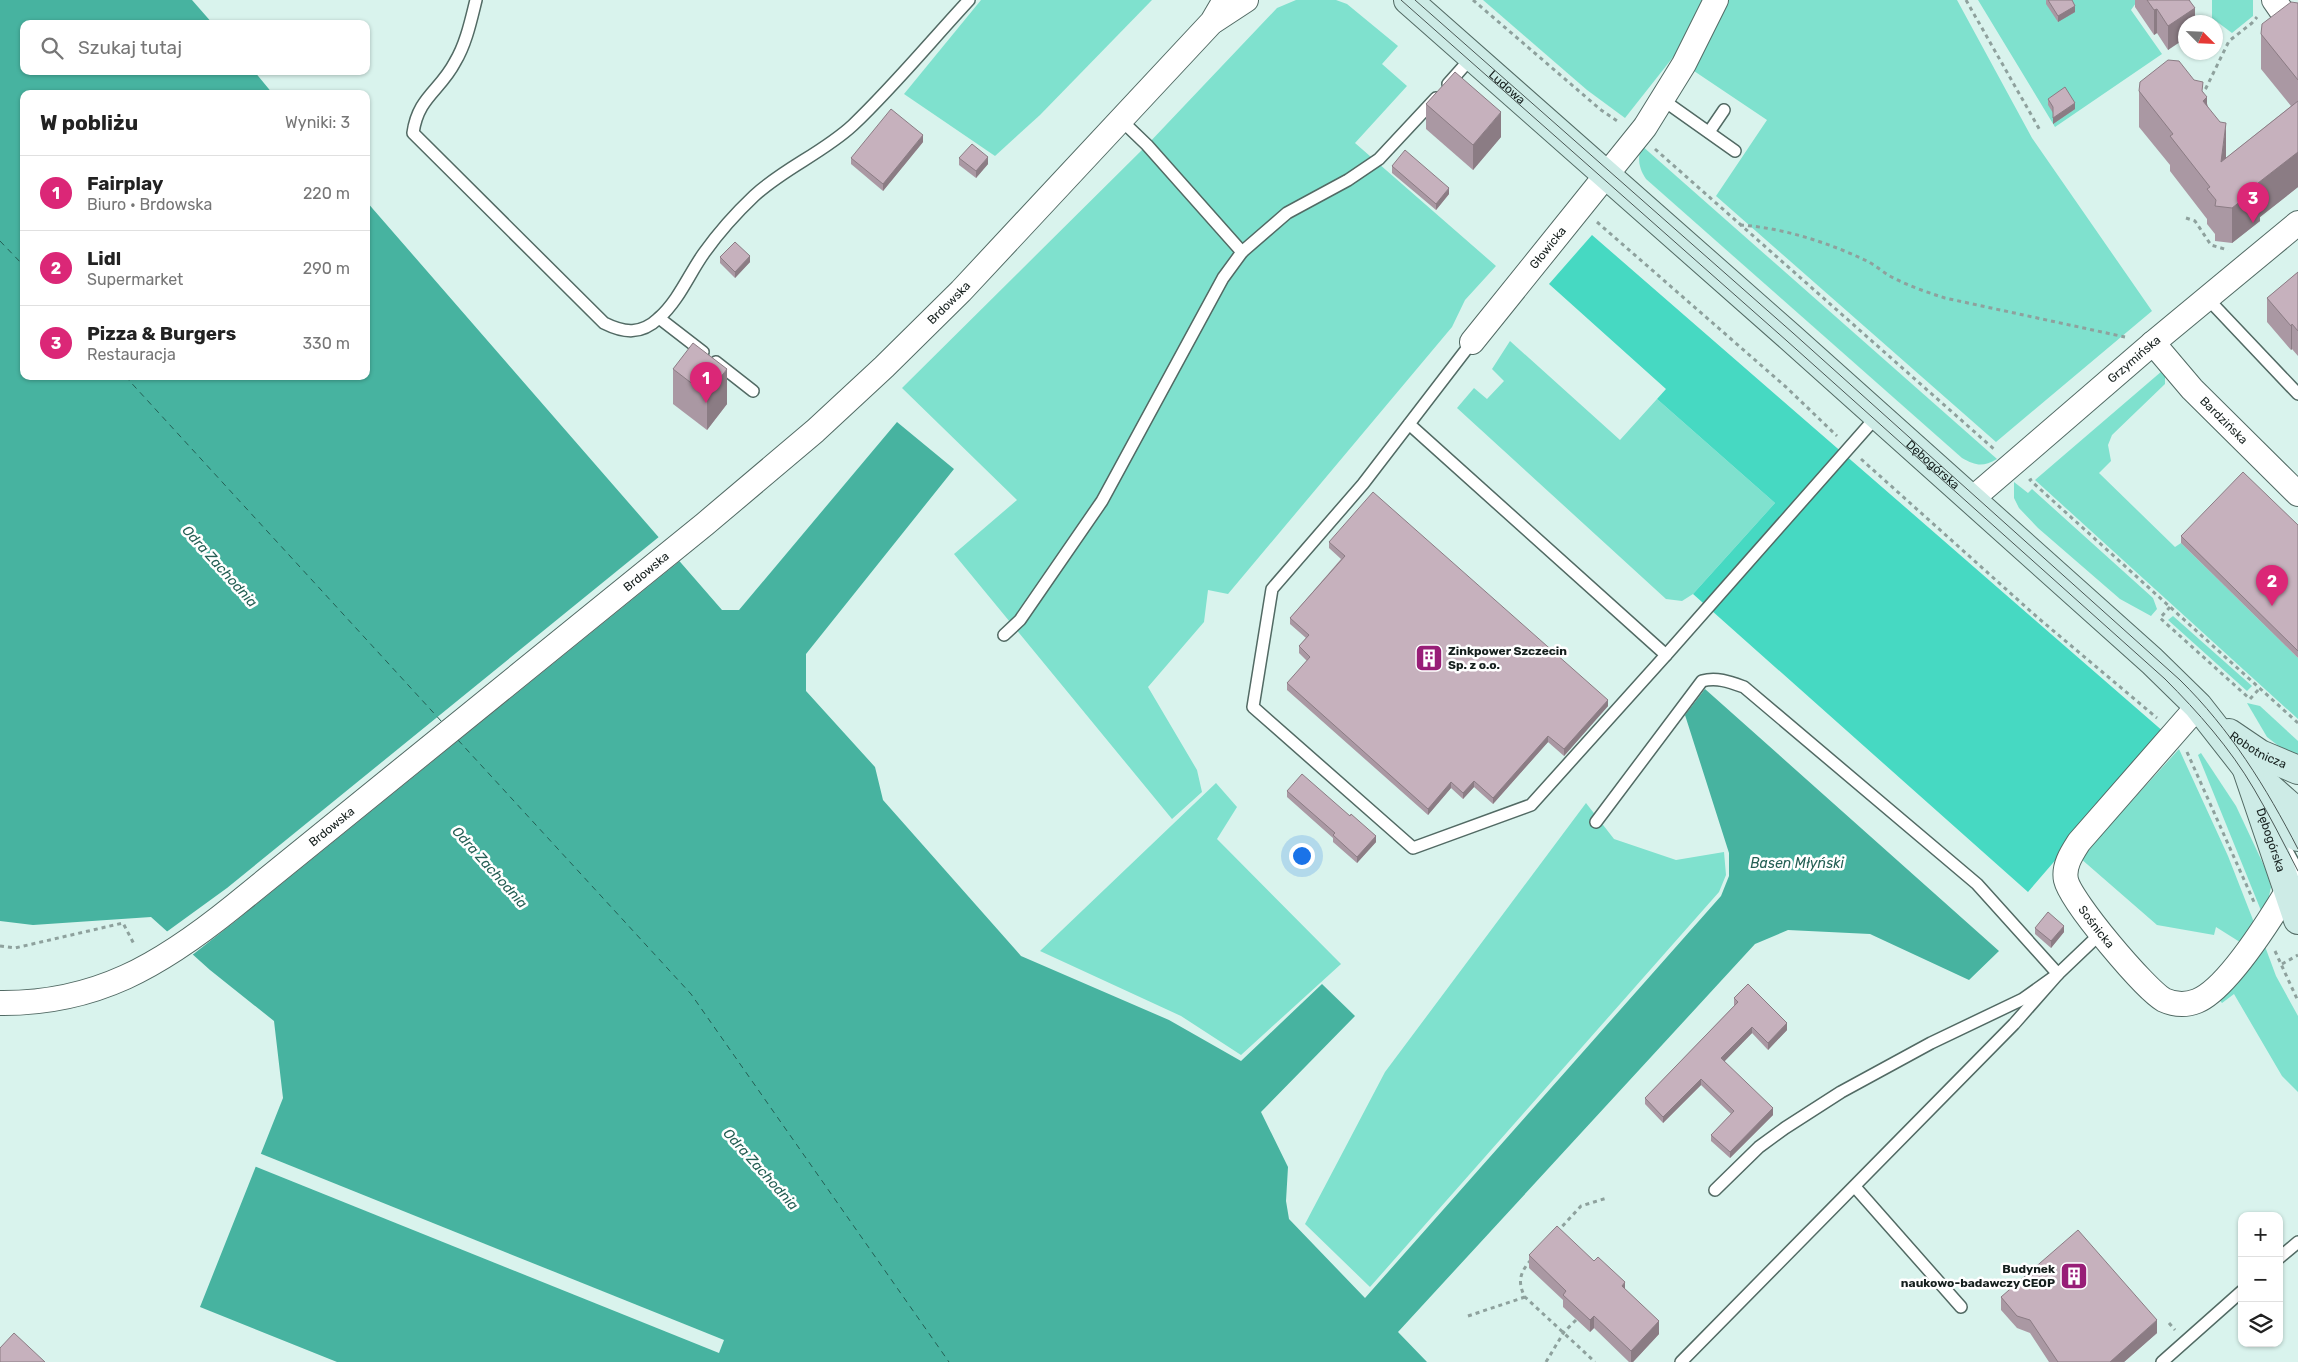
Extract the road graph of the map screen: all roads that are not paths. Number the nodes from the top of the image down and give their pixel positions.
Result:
1 (476, 0) edge
2 (969, 0) edge
3 (1224, 0) edge
4 (1246, 0) edge
5 (1408, 0) edge
6 (1716, 0) edge
7 (1212, 22) junction
8 (1472, 57) junction
9 (1663, 100) junction
10 (1724, 110) dead end
11 (1121, 120) junction
12 (1709, 132) junction
13 (1735, 151) dead end
14 (1607, 176) junction
15 (2298, 223) edge
16 (1242, 252) junction
17 (2207, 298) junction
18 (659, 318) junction
19 (1472, 342) joint
20 (2153, 343) junction
21 (753, 390) dead end
22 (2298, 394) edge
23 (1878, 415) junction
24 (1409, 424) junction
25 (2298, 494) edge
26 (1972, 499) junction
27 (1004, 635) dead end
28 (1666, 655) junction
29 (2198, 706) junction
30 (2298, 770) edge
31 (2250, 778) junction
32 (2298, 813) edge
33 (1596, 822) dead end
34 (2298, 837) edge
35 (2295, 874) edge
36 (2298, 920) edge
37 (2101, 933) junction
38 (2058, 974) junction
39 (0, 1003) edge
40 (1855, 1187) junction
41 (1715, 1190) dead end
42 (2298, 1242) edge
43 (2280, 1257) edge
44 (2238, 1295) edge
45 (1961, 1307) dead end
46 (1681, 1362) edge
47 (2162, 1362) edge

1 - 18 lane
2 - 18 lane
3 - 7 street, Brdowska
4 - 7 street, Brdowska
5 - 8 street, Ludowa
6 - 9 street, Głowicka
7 - 11 street, Brdowska
8 - 14 street, Ludowa
8 - 16 lane
9 - 12 lane
9 - 14 street, Głowicka
10 - 12 lane
11 - 16 lane
11 - 39 street, Brdowska
12 - 13 lane
14 - 19 street, Głowicka
14 - 23 street, Dębogórska
15 - 17 street, Grzymińska
16 - 27 lane
17 - 20 street, Grzymińska
17 - 22 lane
18 - 21 lane
19 - 24 lane, Głowicka
20 - 25 street, Bardzińska
20 - 26 street, Grzymińska
23 - 26 street, Dębogórska
23 - 28 lane
24 - 28 lane
24 - 28 lane, Głowicka
26 - 29 street, Dębogórska
29 - 30 street, Robotnicza
29 - 31 street, Dębogórska
29 - 37 street, Sośnicka
31 - 32 street, Dębogórska
31 - 34 street, Dębogórska
31 - 35 street, Dębogórska
33 - 38 lane
35 - 36 street, Dębogórska
35 - 37 street, Sośnicka
37 - 38 lane
38 - 40 lane
38 - 41 lane
40 - 45 lane
40 - 46 lane
42 - 43 lane
44 - 47 lane

